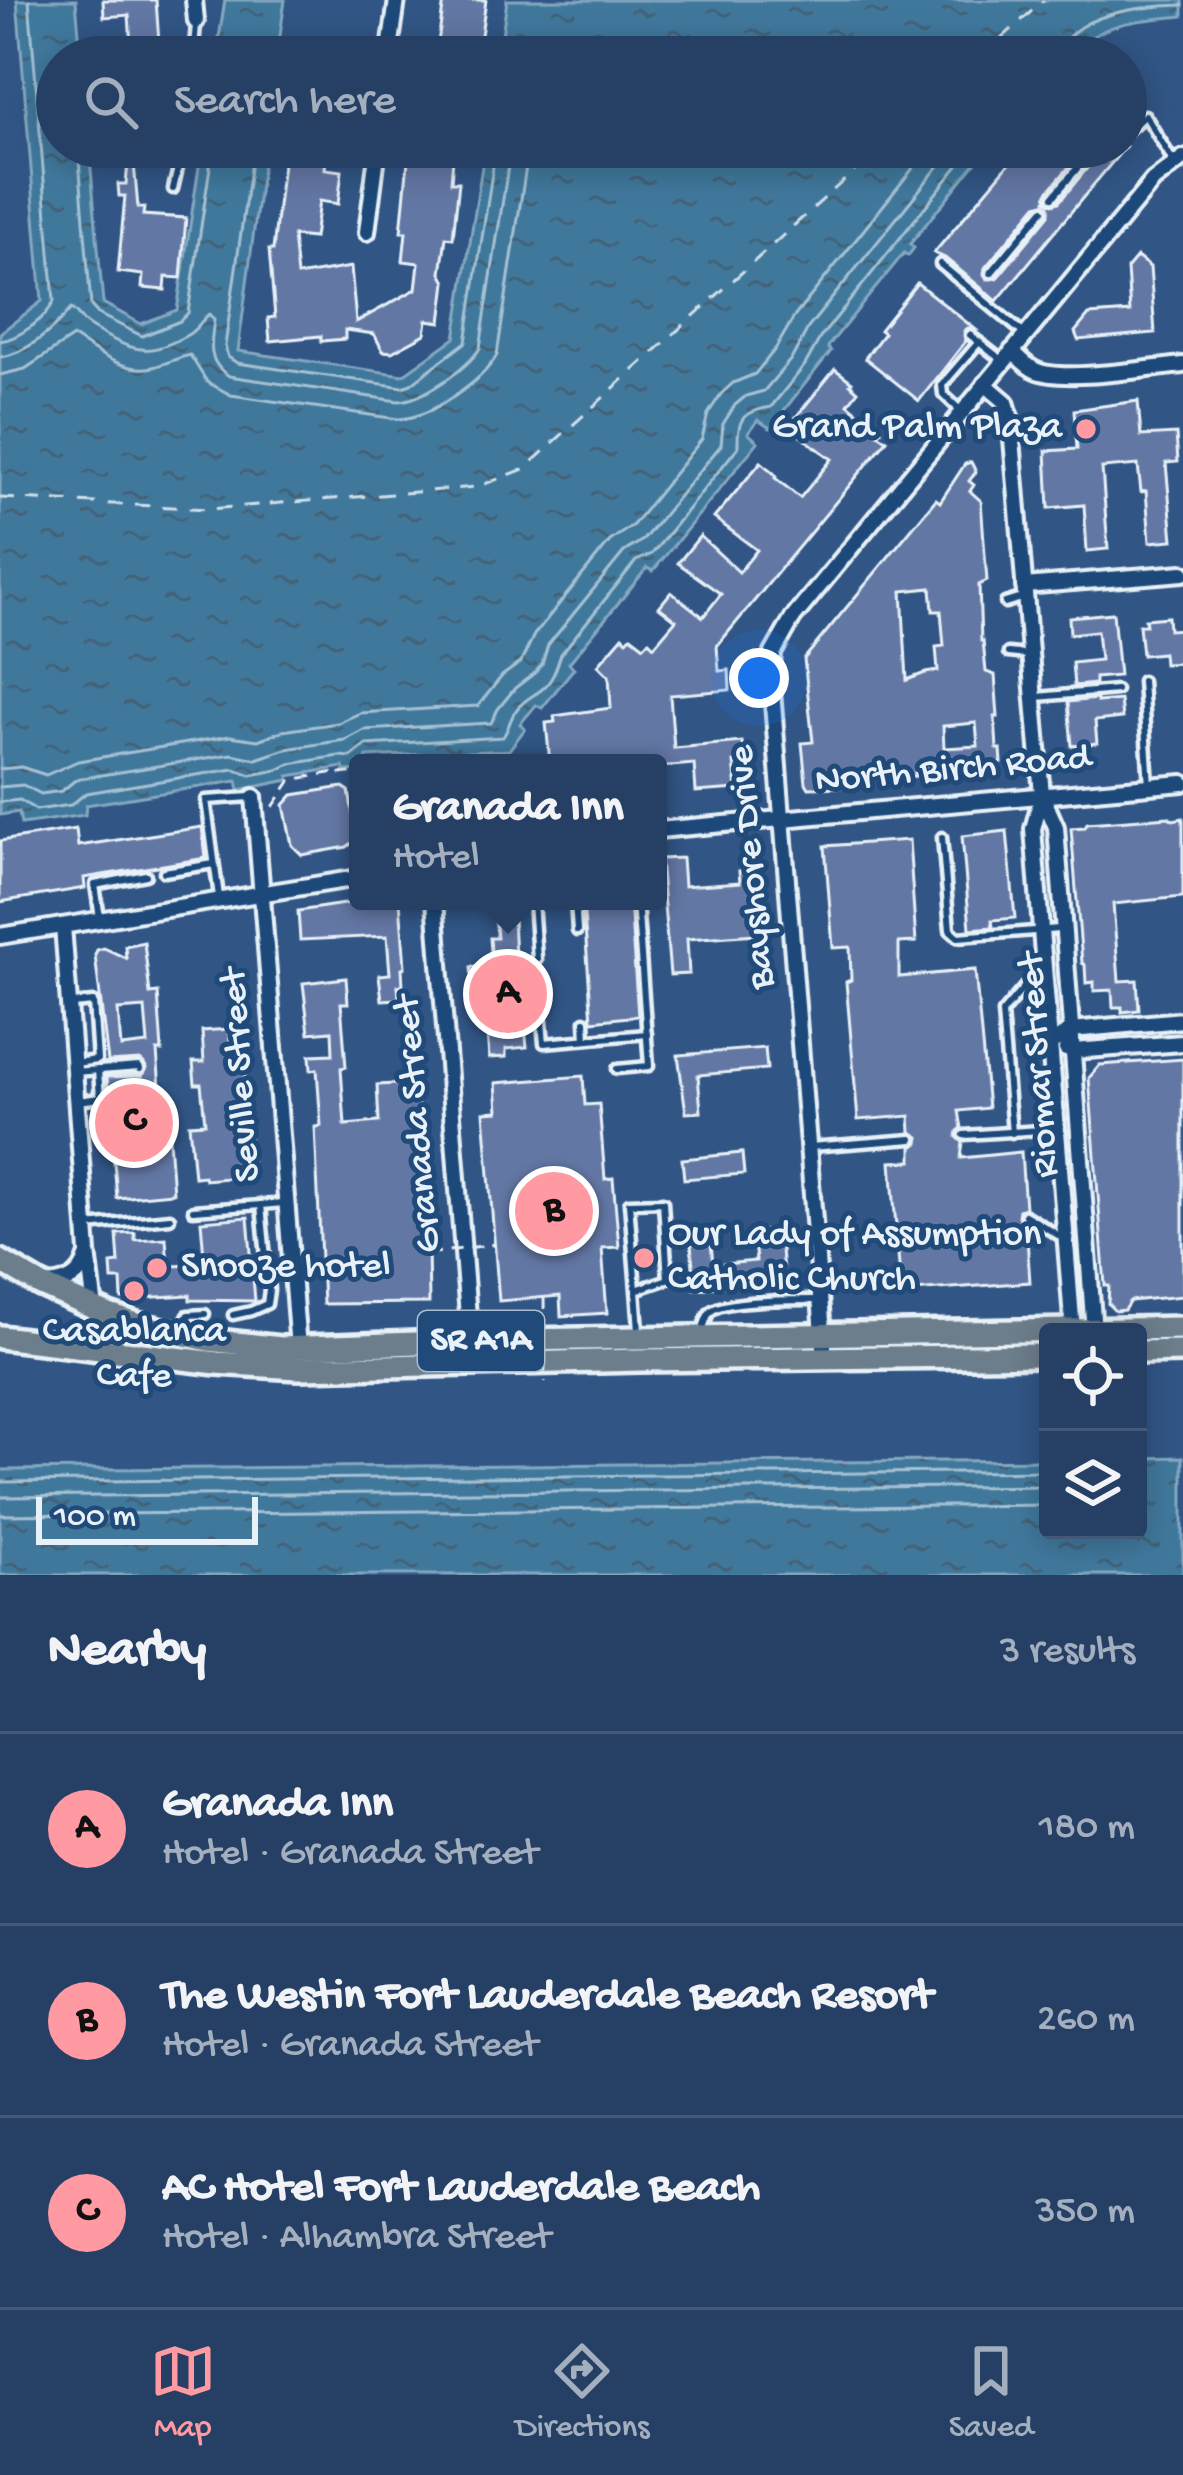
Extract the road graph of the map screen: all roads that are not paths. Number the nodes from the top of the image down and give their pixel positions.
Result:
1 (194, 0) edge
2 (397, 0) edge
3 (196, 21) joint
4 (195, 36) edge
5 (392, 36) edge
6 (1147, 118) edge
7 (1179, 161) edge
8 (178, 168) edge
9 (375, 168) edge
10 (1078, 168) edge
11 (173, 189) dead end
12 (1054, 197) dead end
13 (1042, 210) dead end
14 (367, 232) dead end
15 (940, 264) dead end
16 (991, 273) dead end
17 (970, 335) dead end
18 (1025, 336) junction
19 (980, 342) junction
20 (1008, 356) junction
21 (1183, 365) edge
22 (985, 383) junction
23 (962, 412) junction
24 (1183, 573) edge
25 (1024, 592) junction
26 (1005, 603) dead end
27 (1008, 653) dead end
28 (1030, 656) junction
29 (1142, 681) dead end
30 (1116, 690) dead end
31 (1033, 697) junction
32 (1183, 783) edge
33 (1149, 786) junction
34 (1042, 795) junction
35 (254, 796) joint
36 (784, 820) junction
37 (667, 829) edge
38 (942, 837) dead end
39 (214, 864) junction
40 (164, 872) dead end
41 (146, 875) dead end
42 (349, 880) edge
43 (262, 894) junction
44 (219, 900) junction
45 (436, 910) edge
46 (534, 910) edge
47 (576, 910) edge
48 (638, 910) edge
49 (100, 920) junction
50 (63, 926) junction
51 (1064, 929) junction
52 (1041, 930) junction
53 (578, 931) dead end
54 (0, 936) edge
55 (537, 958) dead end
56 (1044, 964) junction
57 (69, 1004) junction
58 (542, 1012) dead end
59 (1183, 1020) edge
60 (585, 1021) dead end
61 (1072, 1030) junction
62 (646, 1034) junction
63 (586, 1039) junction
64 (1050, 1043) junction
65 (1183, 1043) edge
66 (1073, 1051) junction
67 (74, 1068) junction
68 (140, 1069) dead end
69 (98, 1070) junction
70 (616, 1070) dead end
71 (76, 1101) junction
72 (1057, 1129) junction
73 (1012, 1133) junction
74 (964, 1135) dead end
75 (912, 1139) dead end
76 (810, 1147) junction
77 (286, 1203) junction
78 (261, 1205) junction
79 (193, 1210) dead end
80 (1025, 1215) dead end
81 (170, 1219) dead end
82 (87, 1226) junction
83 (1065, 1239) junction
84 (88, 1252) junction
85 (0, 1261) edge
86 (41, 1285) junction
87 (636, 1290) junction
88 (822, 1300) junction
89 (95, 1309) junction
90 (205, 1314) dead end
91 (233, 1315) dead end
92 (1072, 1323) edge
93 (1094, 1323) edge
94 (1183, 1328) edge
95 (1147, 1329) edge
96 (1039, 1333) edge
97 (177, 1334) junction
98 (825, 1336) junction
99 (0, 1337) edge
100 (640, 1338) junction
101 (699, 1338) junction
102 (470, 1341) junction
103 (298, 1348) junction
104 (1183, 1351) edge
105 (1147, 1352) edge
106 (1039, 1355) edge
107 (825, 1359) junction

1 - 3 street
2 - 5 street
3 - 4 lane
6 - 7 lane
7 - 18 street, Bayshore Drive
8 - 11 lane
9 - 14 street
10 - 12 lane
13 - 16 lane
15 - 18 lane
17 - 19 lane
18 - 20 street, Bayshore Drive
19 - 20 lane
19 - 23 lane
20 - 21 street
20 - 22 street, Bayshore Drive
22 - 23 street, Bayshore Drive
22 - 25 street, Riomar Street
23 - 36 street, Bayshore Drive
24 - 25 street
25 - 26 lane
25 - 28 street, Riomar Street
27 - 28 lane
28 - 31 street, Riomar Street
29 - 33 lane
30 - 31 lane
31 - 34 street, Riomar Street
32 - 33 street, North Birch Road
33 - 34 street, North Birch Road
34 - 36 street, North Birch Road
34 - 51 street, Riomar Street
34 - 52 street, Riomar Street
35 - 39 lane
35 - 43 street, Seville Street
36 - 37 street, North Birch Road
36 - 76 street, Bayshore Drive
38 - 52 lane
39 - 40 lane
39 - 44 lane
41 - 49 lane
42 - 43 street
43 - 44 street
43 - 77 street, Seville Street
44 - 49 street
45 - 102 street, Granada Street
46 - 55 lane
47 - 53 lane
48 - 62 lane
49 - 50 street
50 - 54 street
50 - 57 street
51 - 52 lane
51 - 61 street, Riomar Street
52 - 56 street, Riomar Street
56 - 64 street, Riomar Street
56 - 73 lane
57 - 67 street
57 - 67 lane
58 - 63 lane
59 - 61 street
60 - 63 lane
61 - 64 street
61 - 66 street, Riomar Street
62 - 63 lane
62 - 70 lane
64 - 66 street
64 - 72 street, Riomar Street
65 - 66 street
66 - 93 street, Riomar Street
67 - 69 lane
67 - 71 street
68 - 69 lane
69 - 71 lane
71 - 82 street
72 - 73 lane
72 - 83 street, Riomar Street
73 - 74 lane
75 - 76 lane
76 - 88 street, Bayshore Drive
77 - 78 lane
77 - 103 street, Seville Street
78 - 79 lane
78 - 91 lane
80 - 83 lane
81 - 82 lane
82 - 84 street
83 - 92 street, Riomar Street
84 - 86 street
84 - 89 street
85 - 86 main road, SR A1A
86 - 89 main road, SR A1A
87 - 87 lane
87 - 100 lane
88 - 98 street, Bayshore Drive
88 - 101 lane
89 - 97 main road, SR A1A
90 - 97 lane
94 - 95 main road, SR A1A
96 - 98 main road, SR A1A
97 - 103 main road, SR A1A
98 - 101 main road, SR A1A
98 - 107 street, Bayshore Drive
99 - 107 main road, SR A1A
100 - 101 main road, SR A1A
100 - 102 main road, SR A1A
102 - 103 main road, SR A1A
104 - 105 main road
106 - 107 main road, SR A1A

